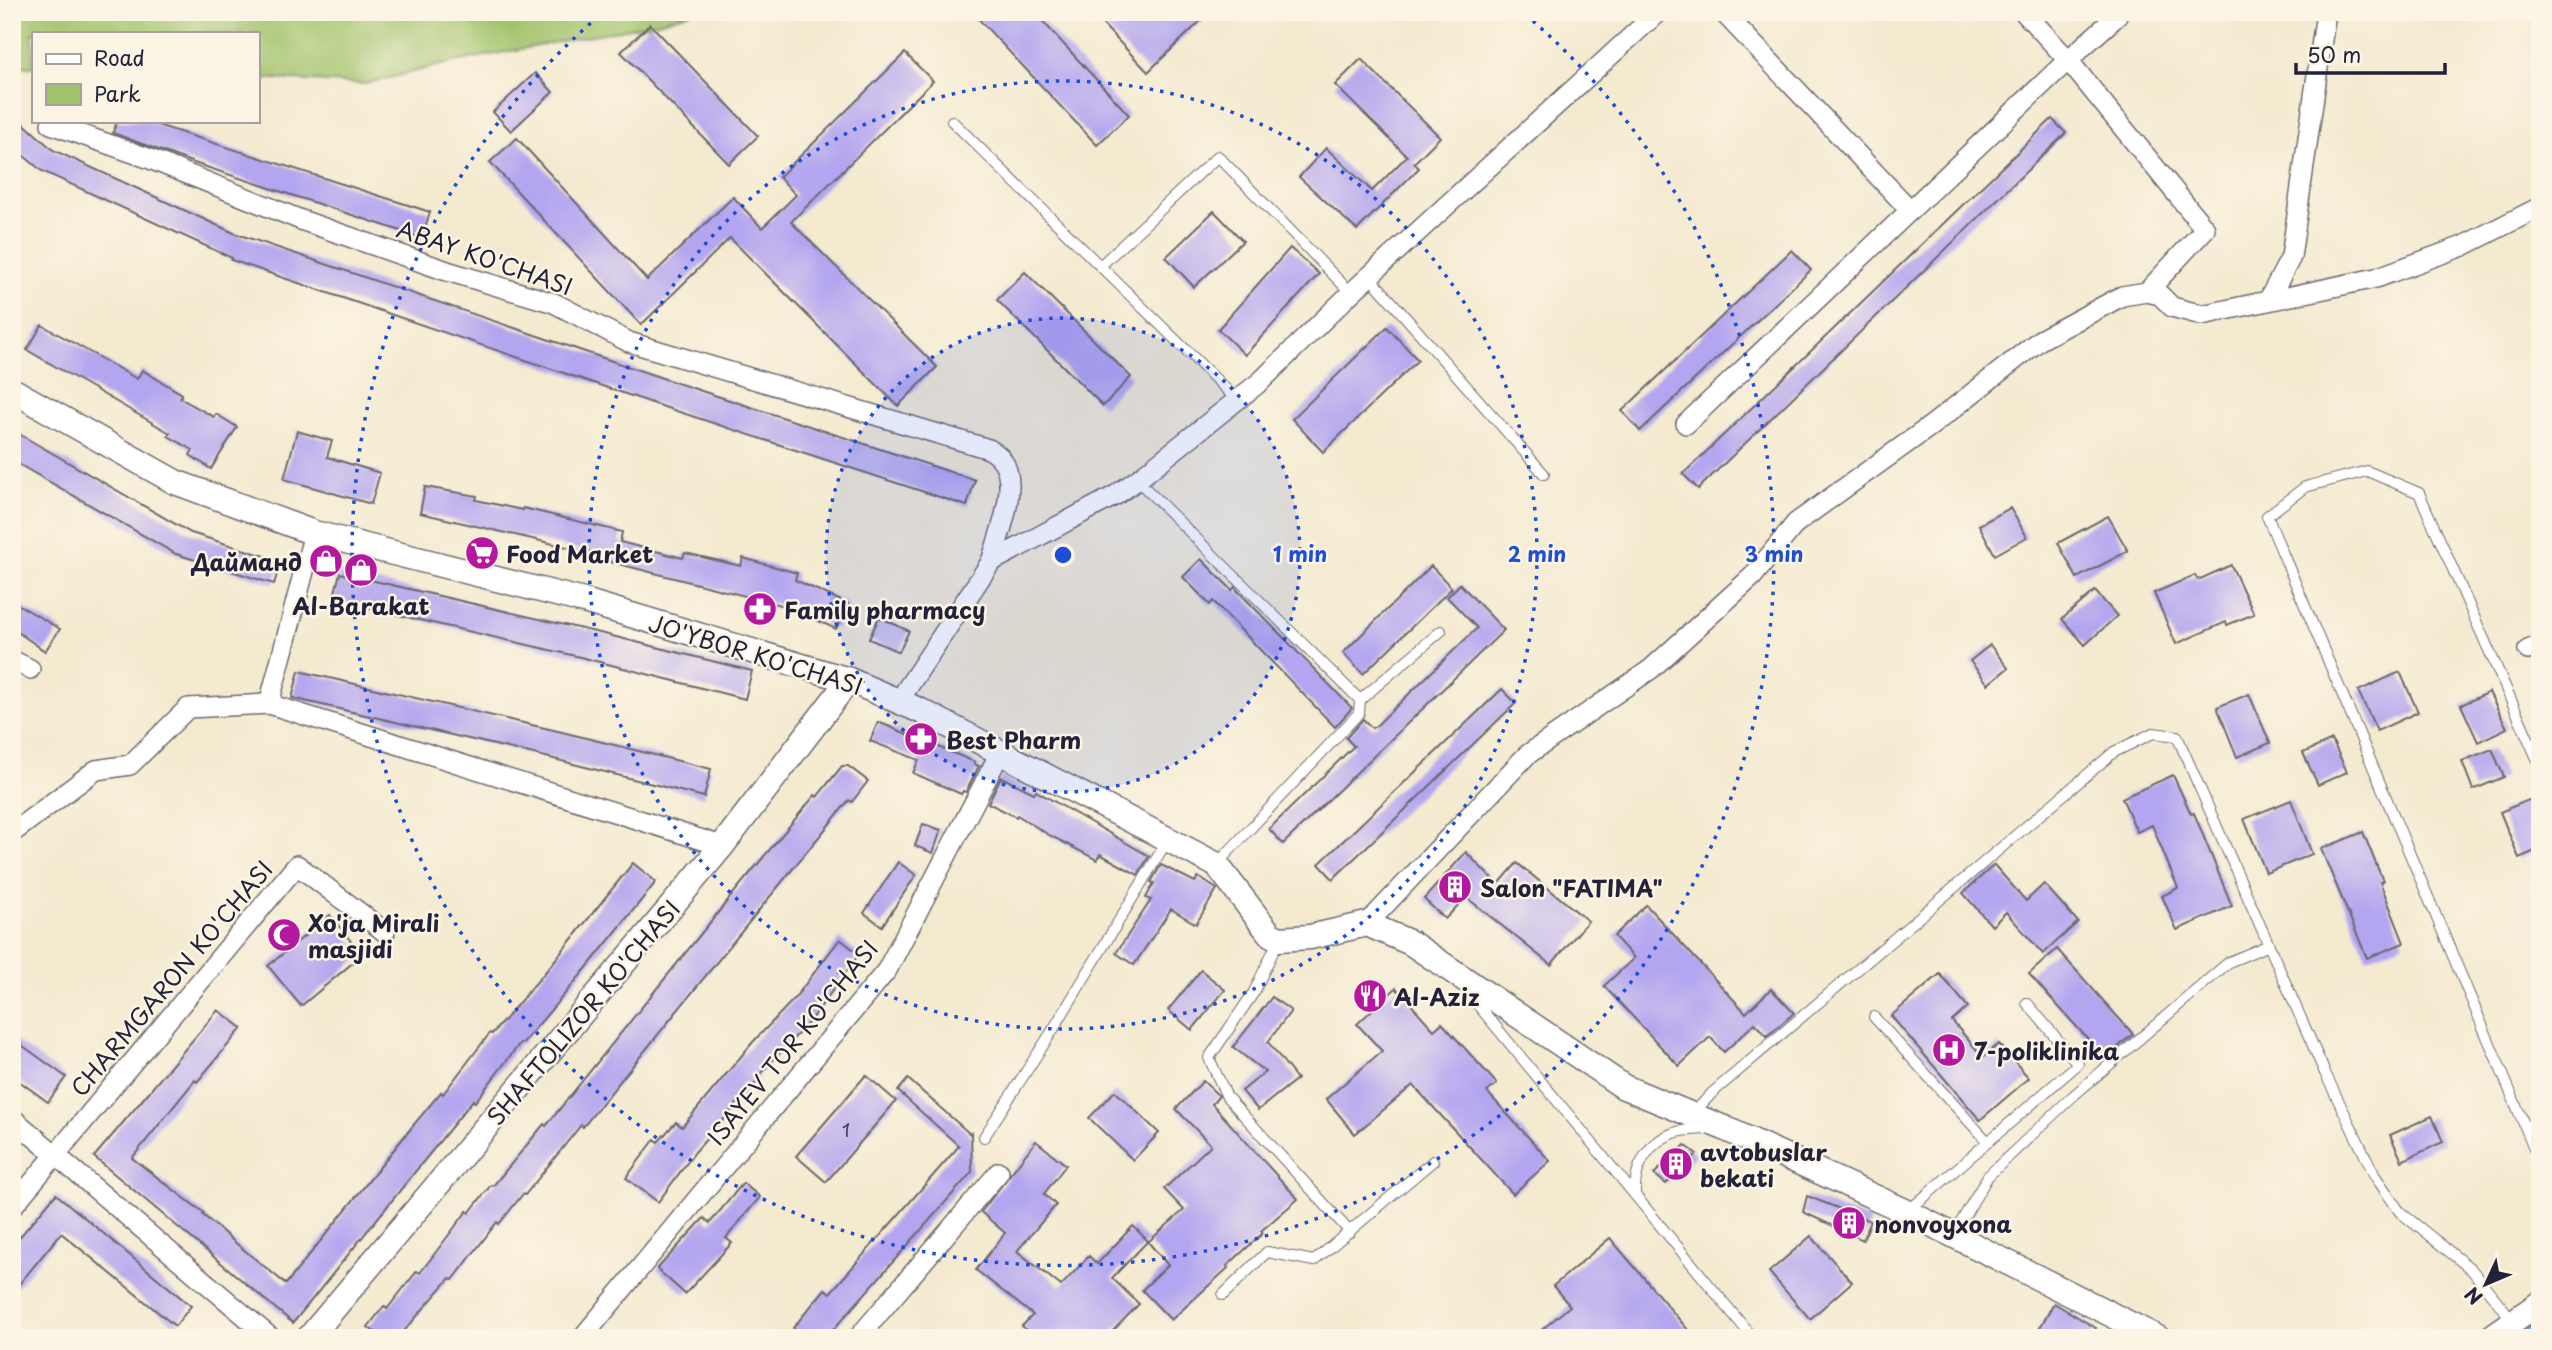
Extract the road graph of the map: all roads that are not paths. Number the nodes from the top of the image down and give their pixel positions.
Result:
1 (1658, 12) edge
2 (1723, 12) edge
3 (2024, 12) edge
4 (2326, 12) edge
5 (2117, 16) dead end
6 (2068, 60) junction
7 (952, 121) dead end
8 (51, 124) dead end
9 (2540, 207) edge
10 (1910, 210) junction
11 (1100, 266) junction
12 (1369, 276) junction
13 (2147, 292) junction
14 (1351, 293) junction
15 (2269, 299) junction
16 (12, 390) edge
17 (1236, 399) junction
18 (1686, 424) dead end
19 (1544, 474) dead end
20 (1137, 480) junction
21 (314, 533) junction
22 (991, 562) junction
23 (1441, 631) dead end
24 (849, 680) junction
25 (1360, 700) junction
26 (898, 702) junction
27 (269, 704) junction
28 (1000, 751) junction
29 (2540, 765) edge
30 (12, 834) edge
31 (1167, 841) junction
32 (722, 846) junction
33 (1217, 864) junction
34 (1367, 924) junction
35 (385, 932) dead end
36 (1279, 939) junction
37 (2269, 945) junction
38 (1450, 971) junction
39 (2027, 1003) dead end
40 (1874, 1017) dead end
41 (1692, 1115) junction
42 (12, 1118) edge
43 (1724, 1128) junction
44 (984, 1138) dead end
45 (1987, 1141) junction
46 (55, 1156) junction
47 (1433, 1161) dead end
48 (2540, 1162) edge
49 (999, 1172) dead end
50 (1635, 1194) junction
51 (12, 1207) edge
52 (1907, 1212) junction
53 (1350, 1232) junction
54 (1953, 1235) junction
55 (1223, 1295) dead end
56 (2540, 1303) edge
57 (2513, 1322) junction
58 (271, 1338) edge
59 (309, 1338) edge
60 (582, 1338) edge
61 (858, 1338) edge
62 (1753, 1338) edge
63 (2158, 1338) edge
64 (2490, 1338) edge

1 - 12 street
2 - 10 street
3 - 6 street
4 - 15 street
5 - 6 street
6 - 10 street
6 - 13 street
7 - 11 lane
8 - 22 street, ABAY KO'CHASI
9 - 15 street
10 - 18 street
11 - 14 lane
11 - 17 lane
12 - 14 street
12 - 19 lane
13 - 15 street
13 - 34 street
14 - 17 street
16 - 21 street, JO'YBOR KO'CHASI
17 - 20 street
20 - 22 street
20 - 25 lane
21 - 24 street, JO'YBOR KO'CHASI
21 - 27 street
22 - 26 street
23 - 25 lane
24 - 26 street, JO'YBOR KO'CHASI
24 - 32 street, SHAFTOLIZOR KO'CHASI
25 - 33 lane
26 - 28 street, JO'YBOR KO'CHASI
27 - 30 street
27 - 32 street
28 - 31 street, JO'YBOR KO'CHASI
28 - 60 street, ISAYEV TOR KO'CHASI
29 - 48 lane
31 - 33 street, JO'YBOR KO'CHASI
31 - 44 lane
32 - 59 street, SHAFTOLIZOR KO'CHASI
33 - 36 street, JO'YBOR KO'CHASI
34 - 36 street
34 - 38 street
35 - 46 street, CHARMGARON KO'CHASI
36 - 53 lane
37 - 41 lane
37 - 54 lane
37 - 57 lane
38 - 41 street
38 - 50 lane
39 - 45 lane
40 - 45 lane
41 - 43 street
42 - 46 street
43 - 50 lane
43 - 52 street
45 - 52 lane
46 - 51 street, CHARMGARON KO'CHASI
46 - 58 street
47 - 53 lane
49 - 61 street
50 - 62 lane
52 - 54 street
53 - 55 lane
54 - 63 street
56 - 57 street
57 - 64 street

